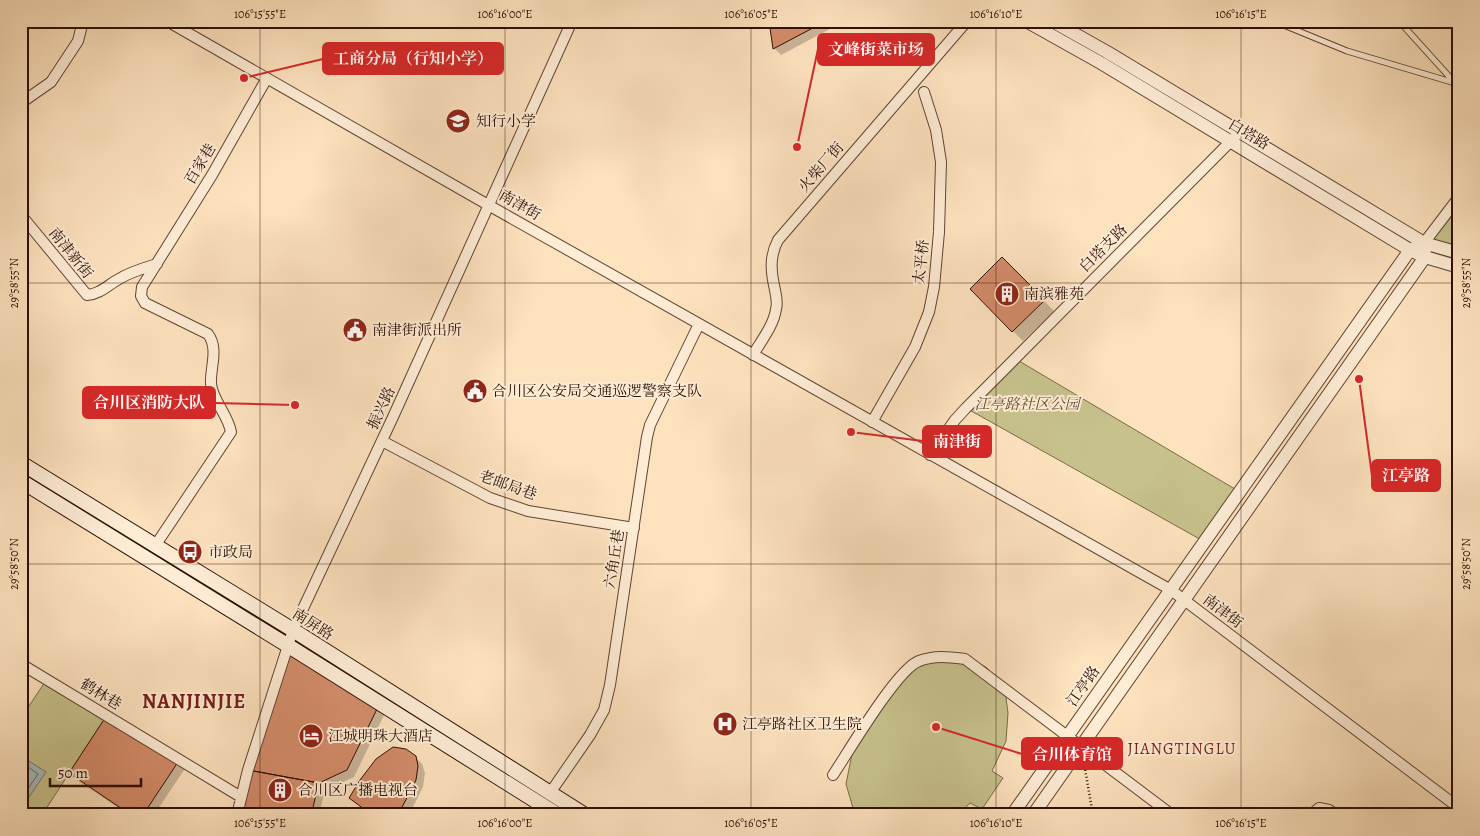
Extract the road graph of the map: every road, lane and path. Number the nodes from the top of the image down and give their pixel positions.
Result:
1 (83, 21) edge
2 (168, 21) edge
3 (572, 21) edge
4 (967, 21) edge
5 (1026, 21) edge
6 (1052, 21) edge
7 (1274, 21) edge
8 (1399, 21) edge
9 (1459, 77) edge
10 (267, 78) junction
11 (1457, 85) edge
12 (924, 92) dead end
13 (21, 103) edge
14 (1235, 137) junction
15 (1459, 197) edge
16 (490, 206) junction
17 (21, 215) edge
18 (1424, 243) junction
19 (1410, 250) junction
20 (1459, 253) edge
21 (1425, 257) junction
22 (157, 264) junction
23 (1459, 267) edge
24 (699, 324) junction
25 (753, 355) junction
26 (872, 422) junction
27 (382, 441) junction
28 (930, 455) junction
29 (21, 463) edge
30 (21, 481) edge
31 (634, 528) junction
32 (155, 546) junction
33 (1171, 590) junction
34 (1184, 600) junction
35 (293, 630) junction
36 (287, 645) junction
37 (21, 664) edge
38 (1067, 737) junction
39 (1081, 747) junction
40 (833, 774) dead end
41 (550, 793) junction
42 (241, 797) junction
43 (1459, 808) edge
44 (539, 810) edge
45 (237, 815) edge
46 (558, 815) edge
47 (585, 815) edge
48 (1012, 815) edge
49 (1033, 815) edge
50 (1093, 815) edge
51 (1172, 815) edge
52 (1311, 815) edge
53 (1336, 815) edge

1 - 13 street
2 - 10 street, 南津街
3 - 16 street, 振兴路
4 - 25 street, 火柴厂街
5 - 14 street, 白塔路
6 - 14 street, 白塔路
7 - 11 lane
8 - 11 lane
9 - 11 lane
10 - 16 street, 南津街
10 - 22 street, 百家巷
12 - 26 street, 太平桥
14 - 18 street, 白塔路
14 - 19 street, 白塔路
14 - 28 street, 白塔支路
15 - 18 street
16 - 24 street, 南津街
16 - 27 street, 振兴路
17 - 22 street, 南津新街
18 - 19 street, 江亭路
18 - 20 street, 白塔路
18 - 21 street
19 - 21 street, 白塔路
19 - 33 street, 江亭路
21 - 23 street, 白塔路
21 - 34 street
22 - 32 street, 百家巷
24 - 25 street, 南津街
24 - 31 street, 六角丘巷
25 - 26 street, 南津街
26 - 28 street, 南津街
27 - 31 street, 老邮局巷
27 - 35 street, 振兴路
28 - 33 street, 南津街
29 - 32 main road, 南屏路
30 - 36 main road
31 - 41 street, 六角丘巷
32 - 35 main road, 南屏路
33 - 34 street, 南津街
33 - 38 street, 江亭路
34 - 39 street
34 - 43 street, 南津街
35 - 36 street, 振兴路
35 - 41 main road, 南屏路
36 - 42 street, 振兴路
36 - 44 main road
37 - 42 street, 鹤林巷
38 - 39 street
38 - 40 street
38 - 48 street, 江亭路
39 - 49 street
39 - 50 path
39 - 51 street
41 - 47 main road, 南屏路
42 - 45 street, 振兴路
44 - 46 main road
52 - 53 street

